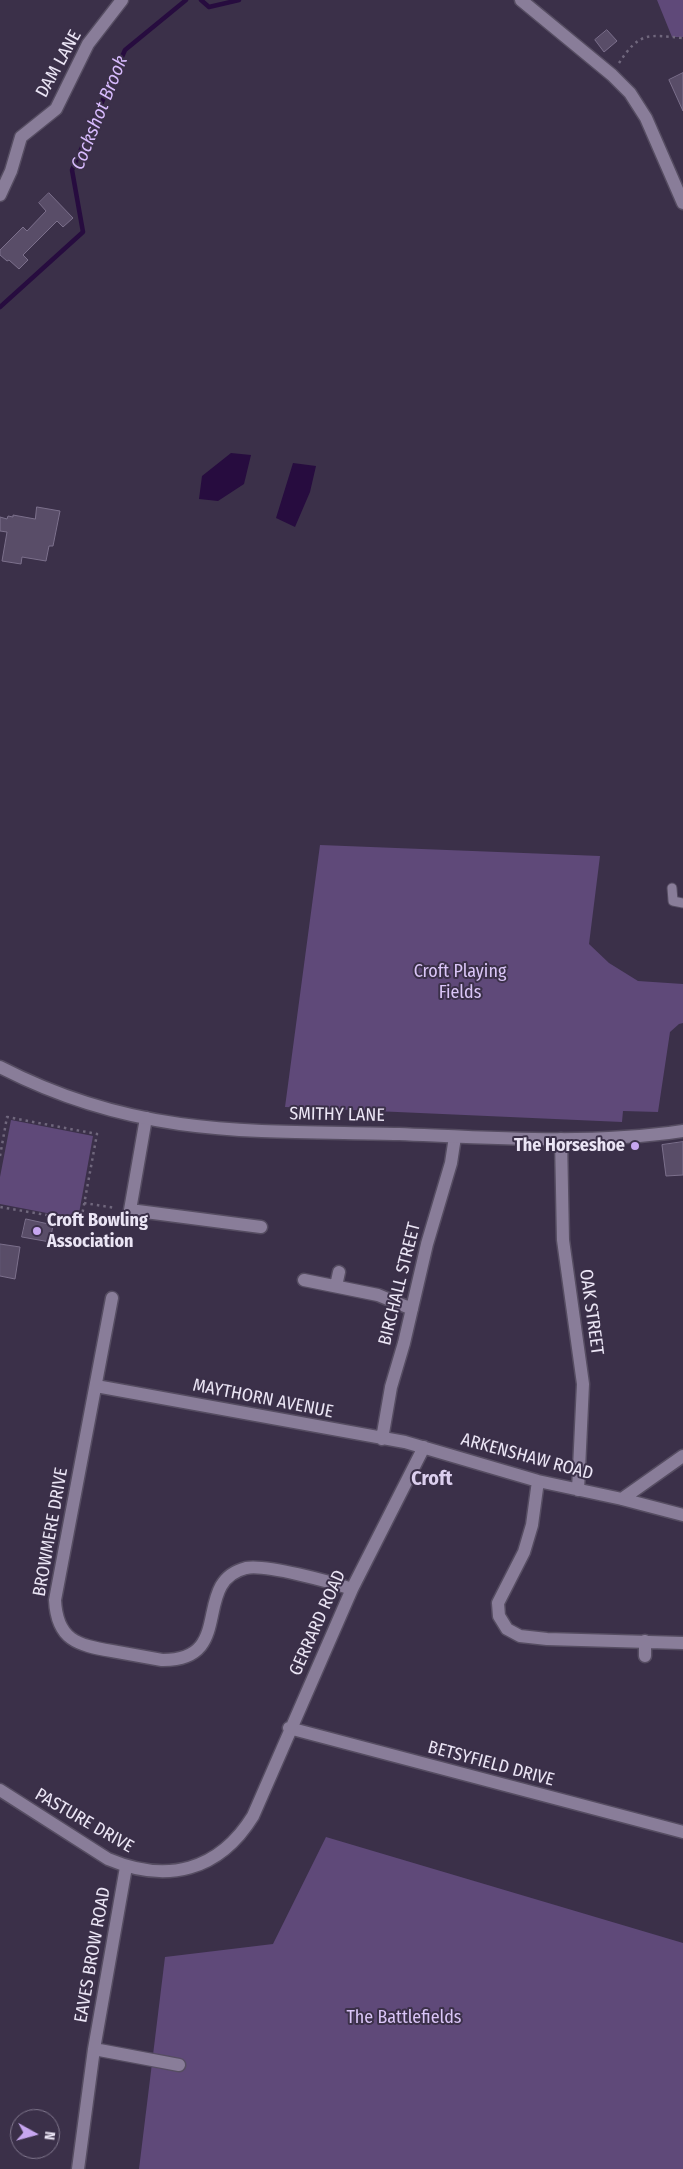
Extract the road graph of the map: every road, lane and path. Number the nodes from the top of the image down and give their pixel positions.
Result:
1 (122, 0) edge
2 (521, 0) edge
3 (683, 38) edge
4 (612, 75) junction
5 (0, 195) edge
6 (683, 203) edge
7 (672, 888) dead end
8 (683, 903) edge
9 (0, 1067) edge
10 (146, 1118) junction
11 (683, 1131) edge
12 (455, 1137) junction
13 (561, 1139) junction
14 (0, 1156) edge
15 (84, 1203) junction
16 (0, 1207) edge
17 (130, 1210) junction
18 (261, 1227) dead end
19 (339, 1272) dead end
20 (304, 1280) dead end
21 (336, 1286) junction
22 (112, 1298) dead end
23 (412, 1309) junction
24 (96, 1386) junction
25 (382, 1439) junction
26 (424, 1447) junction
27 (683, 1456) edge
28 (538, 1481) junction
29 (578, 1490) junction
30 (622, 1499) junction
31 (683, 1515) edge
32 (352, 1589) junction
33 (645, 1641) junction
34 (683, 1643) edge
35 (645, 1656) dead end
36 (290, 1728) junction
37 (0, 1790) edge
38 (253, 1816) joint
39 (683, 1832) edge
40 (126, 1867) junction
41 (94, 2049) junction
42 (179, 2065) dead end
43 (78, 2169) edge

1 - 5 street, DAM LANE
2 - 4 street
3 - 4 path
4 - 6 street
7 - 8 lane
9 - 10 street, SMITHY LANE
10 - 12 street, SMITHY LANE
10 - 17 street
11 - 13 street, SMITHY LANE
12 - 13 street, SMITHY LANE
12 - 23 street, BIRCHALL STREET
13 - 29 street, OAK STREET
14 - 15 path
15 - 16 path
15 - 17 path
17 - 18 street
19 - 21 street
20 - 21 street
21 - 23 street
22 - 24 street, BROWMERE DRIVE
23 - 25 street, BIRCHALL STREET
24 - 25 street, MAYTHORN AVENUE
24 - 32 street, BROWMERE DRIVE
25 - 26 street, MAYTHORN AVENUE
26 - 28 street, ARKENSHAW ROAD
26 - 32 street, GERRARD ROAD
27 - 30 street
28 - 29 street, ARKENSHAW ROAD
28 - 33 street
29 - 30 street, ARKENSHAW ROAD
30 - 31 street, ARKENSHAW ROAD
32 - 36 street, GERRARD ROAD
33 - 34 street
33 - 35 street
36 - 38 street, GERRARD ROAD
36 - 39 street, BETSYFIELD DRIVE
37 - 40 street, PASTURE DRIVE
38 - 40 street, PASTURE DRIVE
40 - 41 street, EAVES BROW ROAD
41 - 42 street, EAVES BROW ROAD
41 - 43 street, EAVES BROW ROAD

